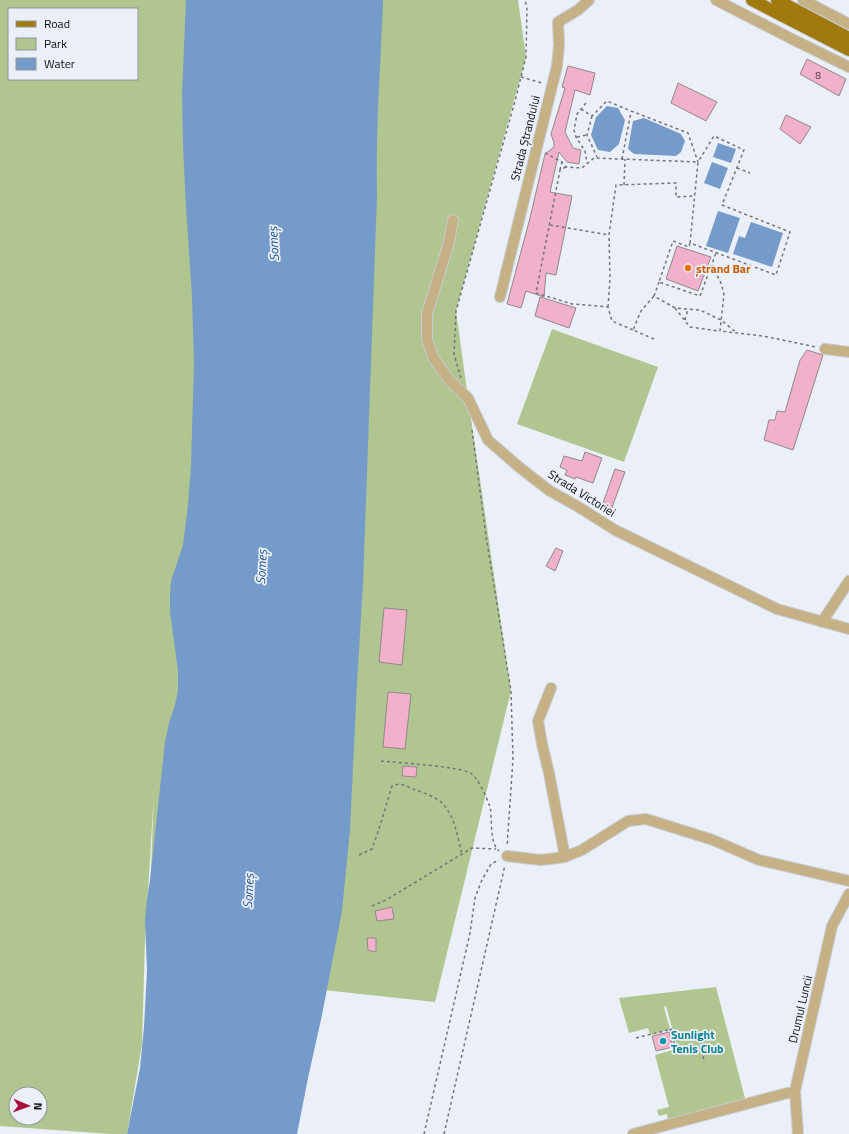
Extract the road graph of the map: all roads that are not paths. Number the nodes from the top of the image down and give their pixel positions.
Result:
1 (589, 0) edge
2 (716, 0) edge
3 (752, 0) edge
4 (777, 0) edge
5 (803, 0) edge
6 (822, 5) edge
7 (849, 24) edge
8 (849, 38) edge
9 (849, 50) edge
10 (849, 67) edge
11 (453, 220) dead end
12 (500, 297) dead end
13 (825, 348) road end
14 (849, 352) edge
15 (849, 581) edge
16 (822, 622) junction
17 (849, 629) edge
18 (551, 688) dead end
19 (507, 856) road end
20 (565, 857) junction
21 (849, 881) edge
22 (849, 894) edge
23 (795, 1091) junction
24 (633, 1134) edge
25 (798, 1134) edge

1 - 12 street, Strada Ștrandului
2 - 10 street
3 - 9 main road
4 - 8 main road
5 - 6 street
6 - 7 street
11 - 16 street, Strada Victoriei
13 - 14 street
15 - 16 street
16 - 17 street, Strada Victoriei
18 - 20 street
19 - 20 street
20 - 21 street
22 - 23 street, Drumul Luncii
23 - 24 street
23 - 25 street, Drumul Luncii

